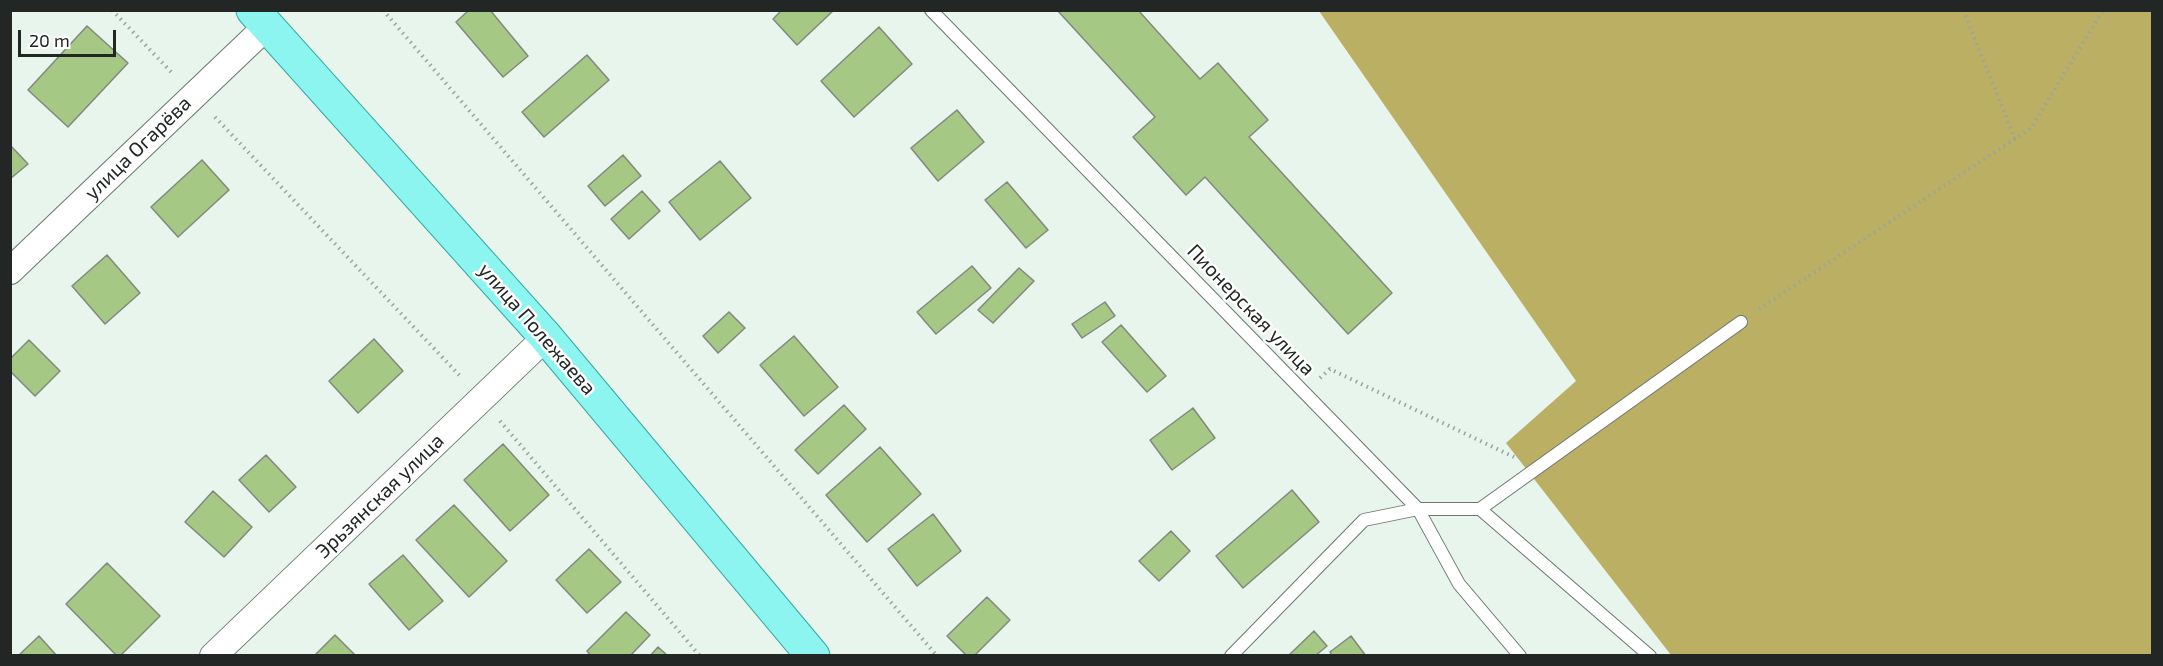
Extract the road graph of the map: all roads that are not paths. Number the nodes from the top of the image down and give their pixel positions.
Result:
1 (931, 10) edge
2 (260, 18) edge
3 (10, 271) edge
4 (1741, 322) road end
5 (546, 336) junction
6 (1480, 508) junction
7 (1418, 509) junction
8 (805, 653) edge
9 (213, 656) edge
10 (1231, 656) edge
11 (1520, 656) edge
12 (1650, 656) edge

1 - 7 lane, Пионерская улица
2 - 3 street, улица Огарёва
2 - 5 main road, улица Полежаева
4 - 6 lane
5 - 8 main road, улица Полежаева
5 - 9 street, Эрьзянская улица
6 - 7 lane
6 - 12 lane
7 - 10 lane
7 - 11 lane, Пионерская улица

